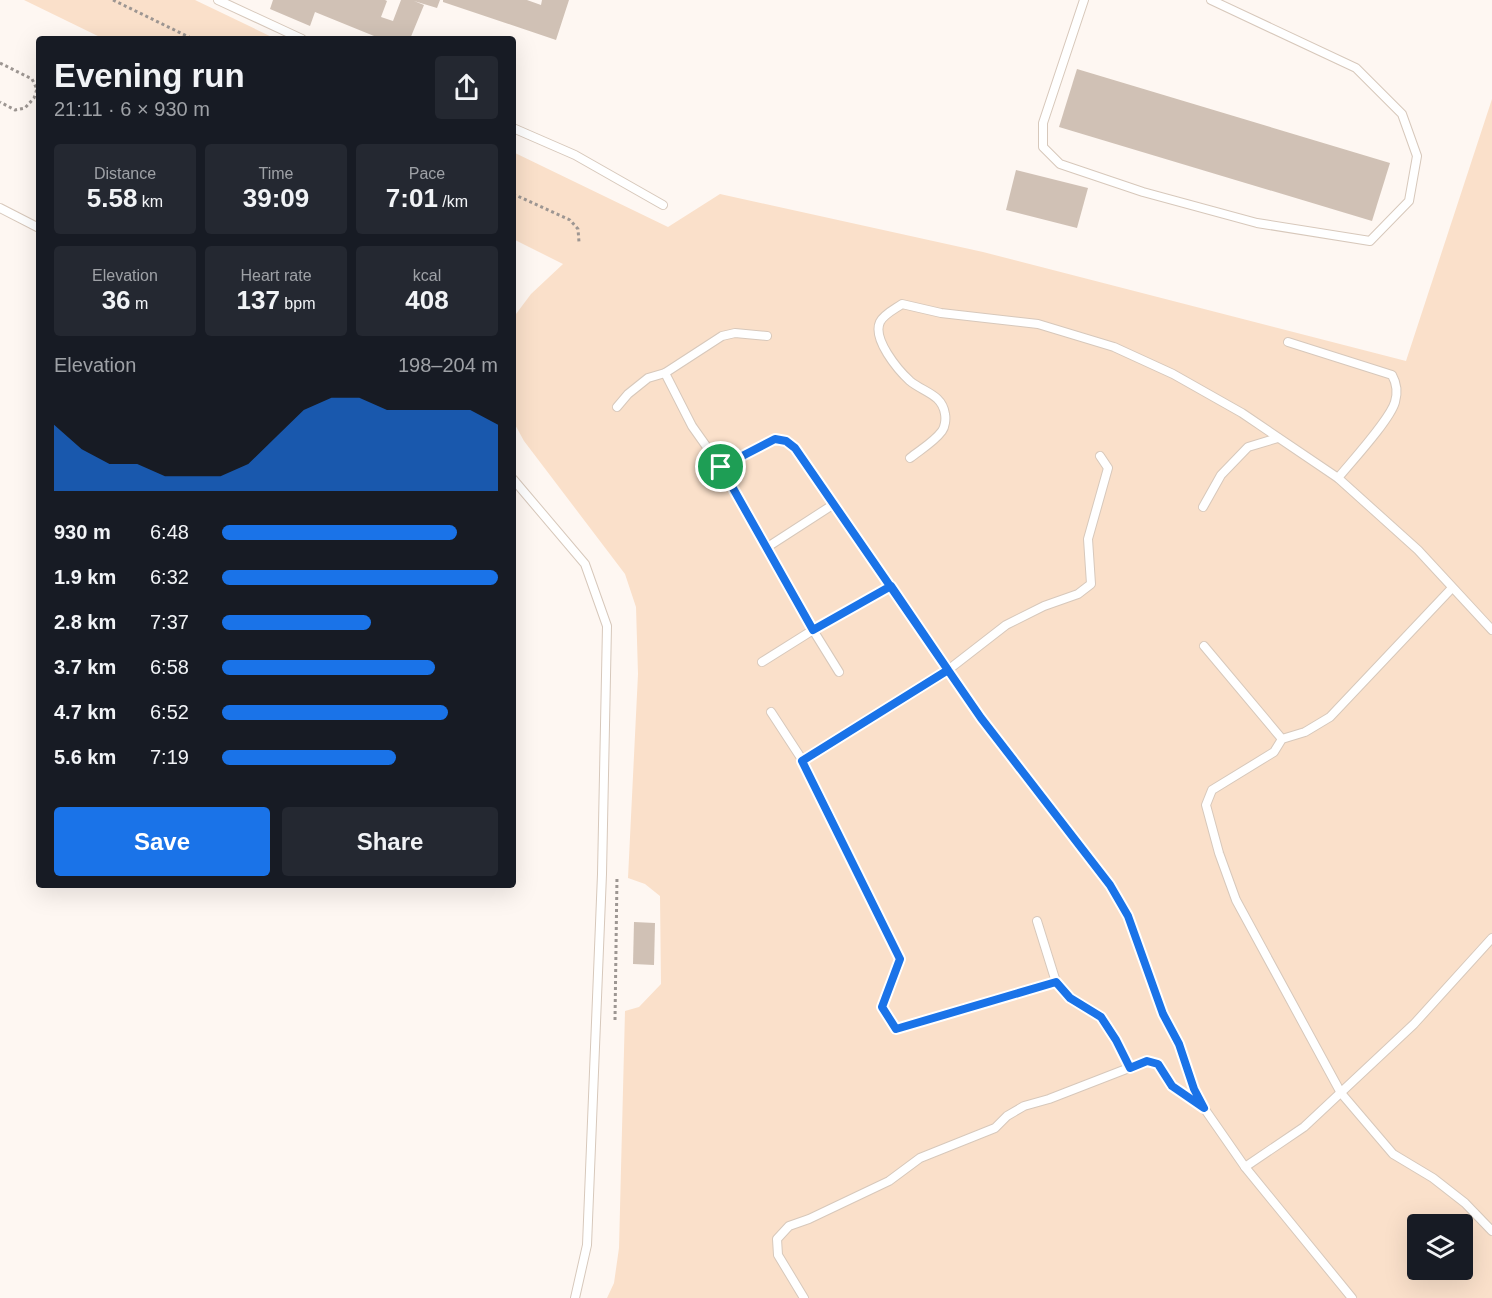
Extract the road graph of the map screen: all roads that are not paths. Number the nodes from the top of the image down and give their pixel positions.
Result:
1 (218, 0) edge
2 (1084, 0) edge
3 (1211, 0) edge
4 (296, 36) edge
5 (516, 129) edge
6 (663, 205) dead end
7 (0, 208) edge
8 (36, 226) edge
9 (766, 336) dead end
10 (1288, 342) dead end
11 (665, 373) junction
12 (617, 408) dead end
13 (1278, 438) junction
14 (1100, 456) dead end
15 (910, 458) dead end
16 (721, 467) junction
17 (1338, 478) junction
18 (516, 483) edge
19 (834, 504) junction
20 (1203, 507) dead end
21 (766, 548) junction
22 (891, 586) junction
23 (1452, 588) junction
24 (813, 630) junction
25 (1492, 630) edge
26 (1204, 646) dead end
27 (762, 662) dead end
28 (948, 670) junction
29 (839, 672) dead end
30 (771, 712) dead end
31 (1282, 739) junction
32 (802, 761) junction
33 (1037, 921) dead end
34 (1492, 938) edge
35 (1056, 982) junction
36 (1130, 1068) junction
37 (1341, 1093) junction
38 (1204, 1108) junction
39 (1245, 1167) junction
40 (1492, 1231) edge
41 (1346, 1296) edge
42 (575, 1298) edge
43 (804, 1298) edge

1 - 4 lane
2 - 3 lane
5 - 6 lane
7 - 8 lane
9 - 11 lane
10 - 17 lane
11 - 12 lane
11 - 16 lane
13 - 15 lane
13 - 17 lane
13 - 20 lane
14 - 28 lane
16 - 19 lane
16 - 21 lane
17 - 23 lane
18 - 42 lane
19 - 21 lane
19 - 22 lane
21 - 24 lane
22 - 24 lane
22 - 28 lane
23 - 25 lane
23 - 31 lane
24 - 27 lane
24 - 29 lane
26 - 31 lane
28 - 32 lane
28 - 38 lane
30 - 32 lane
31 - 37 lane
32 - 35 lane
33 - 35 lane
34 - 37 lane
35 - 36 lane
36 - 38 lane
36 - 43 lane
37 - 39 lane
37 - 40 lane
38 - 39 lane
39 - 41 lane

